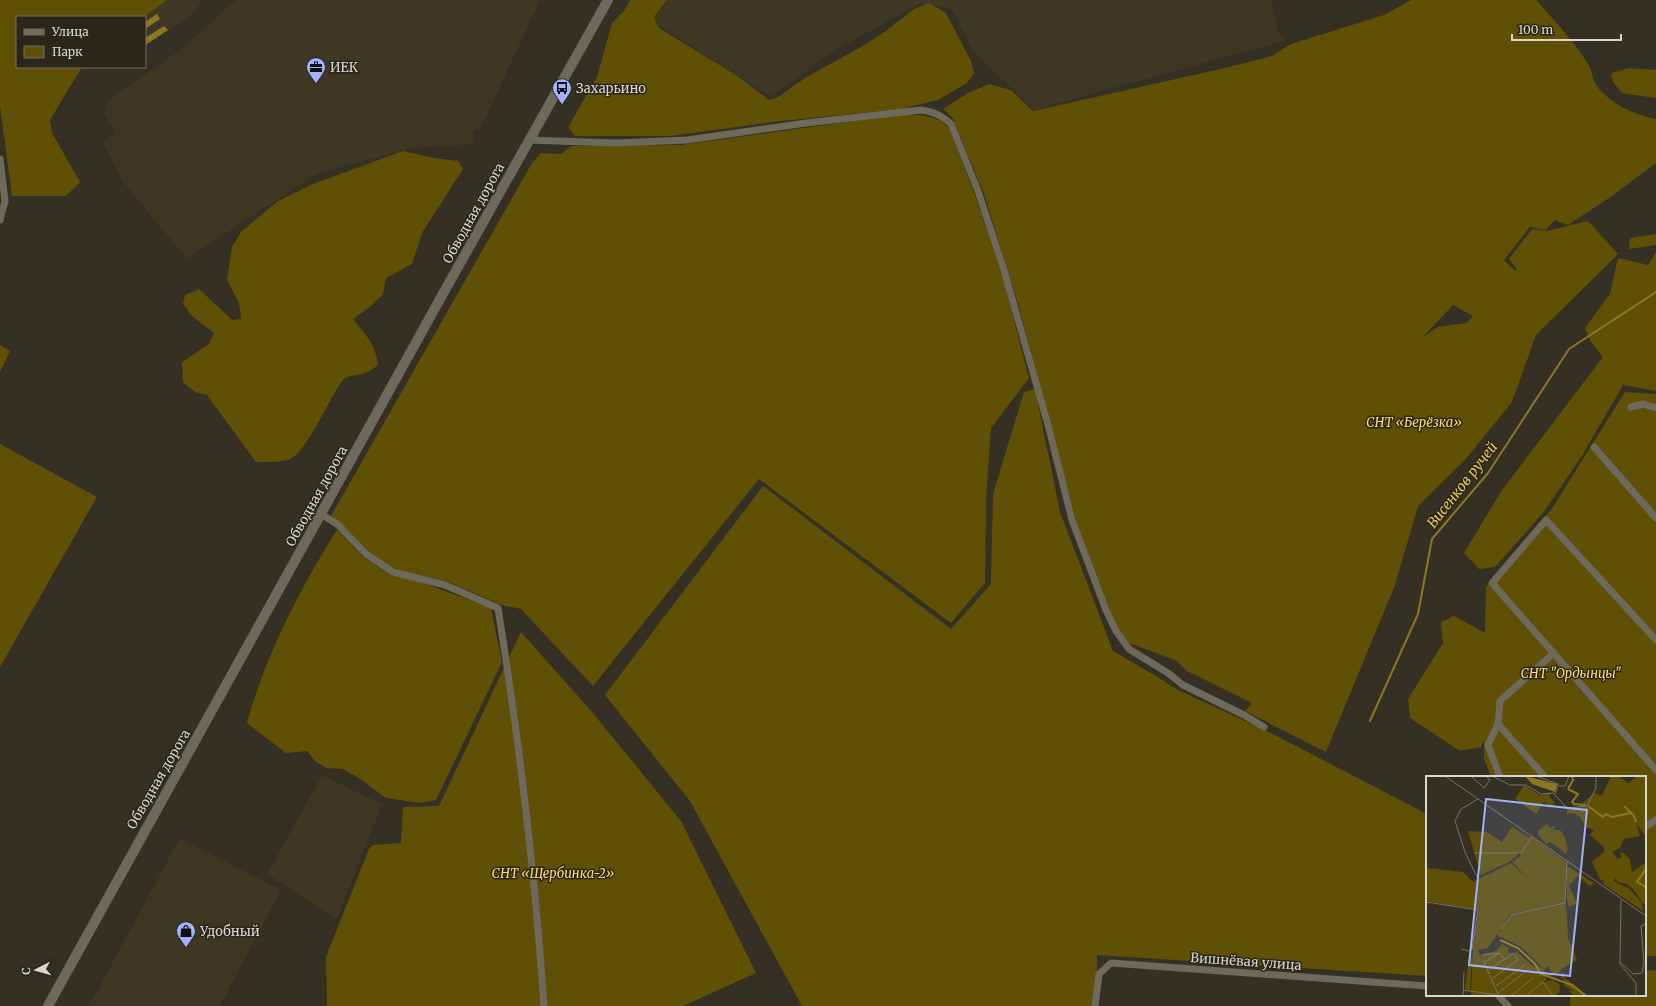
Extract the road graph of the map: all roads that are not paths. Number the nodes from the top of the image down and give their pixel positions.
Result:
1 (608, 0) edge
2 (528, 140) junction
3 (0, 159) edge
4 (0, 220) edge
5 (1631, 407) dead end
6 (1656, 408) edge
7 (1594, 447) dead end
8 (321, 514) junction
9 (1656, 518) edge
10 (1656, 640) edge
11 (1554, 653) junction
12 (1498, 724) junction
13 (1264, 727) dead end
14 (1656, 770) edge
15 (1500, 776) edge
16 (1544, 776) edge
17 (1656, 820) edge
18 (1646, 826) edge
19 (1426, 986) edge
20 (1499, 996) edge
21 (48, 1006) edge
22 (544, 1006) edge
23 (1095, 1006) edge
24 (1508, 1006) edge

1 - 2 main road, Обводная дорога
2 - 8 main road, Обводная дорога
2 - 13 street
3 - 4 street
5 - 6 street
7 - 9 street
8 - 21 main road, Обводная дорога
8 - 22 street
10 - 11 street
11 - 12 street
11 - 14 street
12 - 15 street
12 - 16 street
17 - 18 street
19 - 23 street, Вишнёвая улица
20 - 24 street

